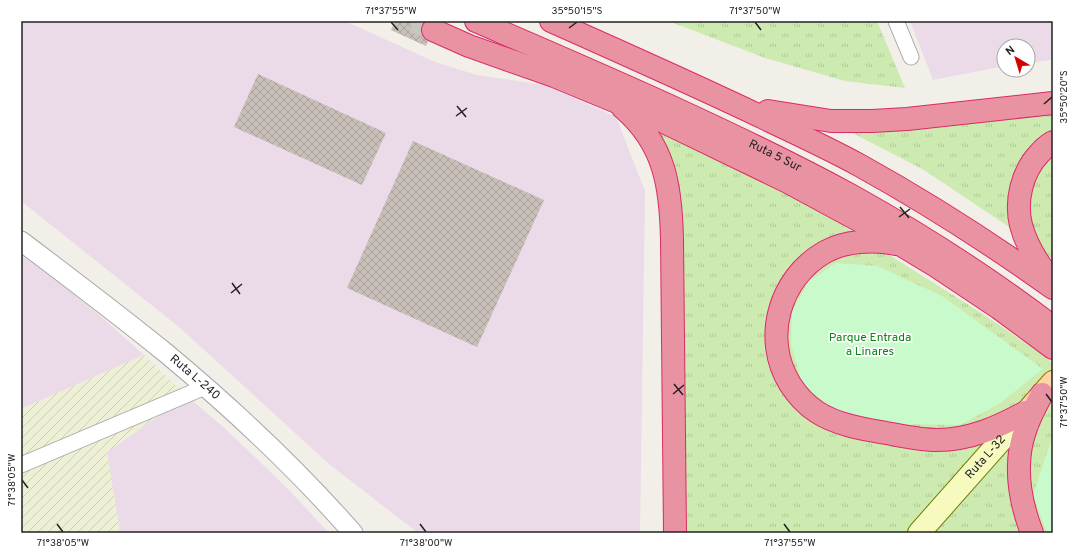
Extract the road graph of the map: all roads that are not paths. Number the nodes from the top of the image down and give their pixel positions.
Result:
1 (476, 21) edge
2 (552, 21) edge
3 (896, 21) edge
4 (433, 30) tunnel mouth
5 (911, 57) dead end
6 (616, 102) junction
7 (732, 102) junction
8 (1053, 103) edge
9 (1053, 142) edge
10 (21, 241) edge
11 (902, 246) junction
12 (1053, 282) edge
13 (1053, 288) edge
14 (1053, 327) edge
15 (1053, 348) edge
16 (205, 387) junction
17 (1047, 388) edge
18 (1026, 412) junction
19 (21, 465) edge
20 (353, 533) edge
21 (675, 533) edge
22 (920, 533) edge
23 (1032, 533) edge

1 - 14 highway, Ruta 5 Sur
2 - 7 highway
3 - 5 street
4 - 6 highway
6 - 11 highway
6 - 21 highway
7 - 8 highway
7 - 13 highway
9 - 12 highway
10 - 16 street, Ruta L-240
11 - 15 highway
11 - 18 highway
16 - 19 street
16 - 20 street, Ruta L-240
17 - 18 main road, Ruta L-32
17 - 23 highway
18 - 22 main road, Ruta L-32

